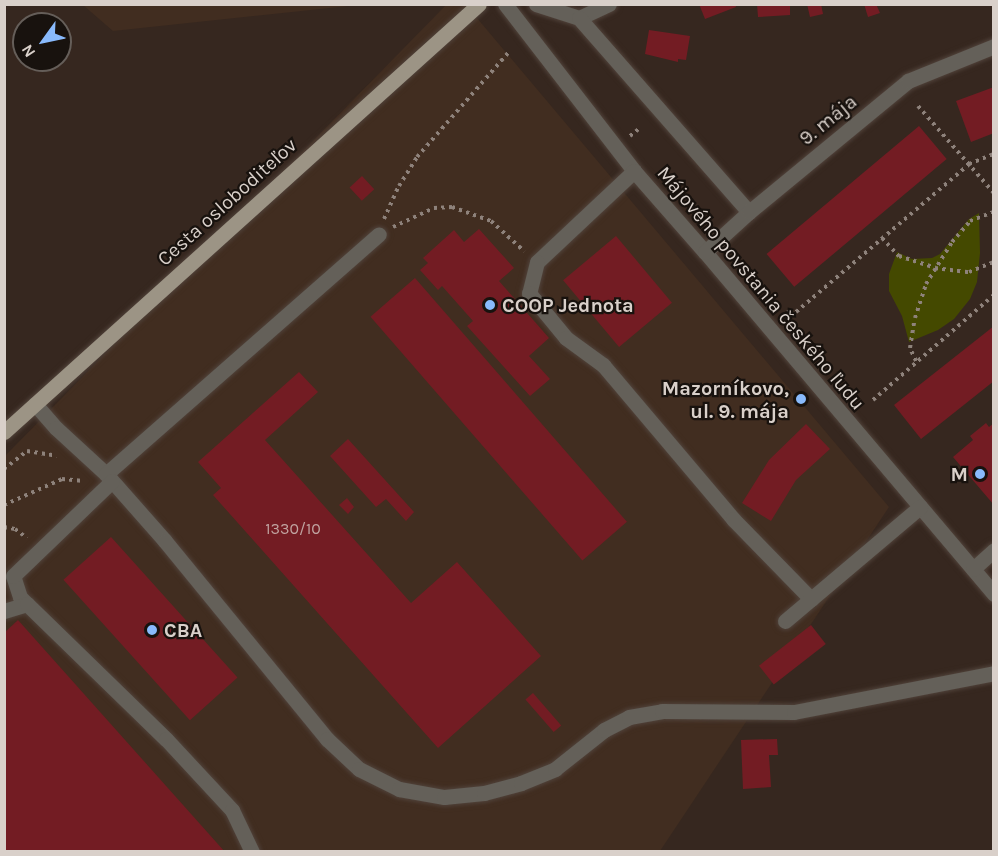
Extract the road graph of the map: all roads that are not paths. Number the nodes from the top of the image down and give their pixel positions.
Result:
1 (478, 4) edge
2 (505, 4) edge
3 (536, 4) edge
4 (609, 4) edge
5 (579, 18) junction
6 (993, 46) edge
7 (634, 171) junction
8 (749, 212) junction
9 (379, 234) road end
10 (705, 252) junction
11 (35, 404) junction
12 (4, 432) edge
13 (109, 477) junction
14 (920, 507) junction
15 (993, 550) edge
16 (973, 569) junction
17 (993, 594) edge
18 (811, 599) junction
19 (27, 604) junction
20 (4, 610) edge
21 (785, 621) dead end
22 (993, 673) edge
23 (252, 852) edge

1 - 11 main road, Cesta osloboditeľov
2 - 7 street, Májového povstania českého ľudu
3 - 5 street
4 - 5 street
5 - 8 street
6 - 8 street, 9. mája
7 - 10 street, Májového povstania českého ľudu
7 - 18 street
8 - 10 street, 9. mája
9 - 13 street
10 - 14 street, Májového povstania českého ľudu
11 - 12 main road, Cesta osloboditeľov
11 - 13 street
13 - 19 street
13 - 22 street
14 - 16 street, Májového povstania českého ľudu
14 - 18 street
15 - 16 street
16 - 17 street, Májového povstania českého ľudu
18 - 21 street
19 - 20 street
19 - 23 street

